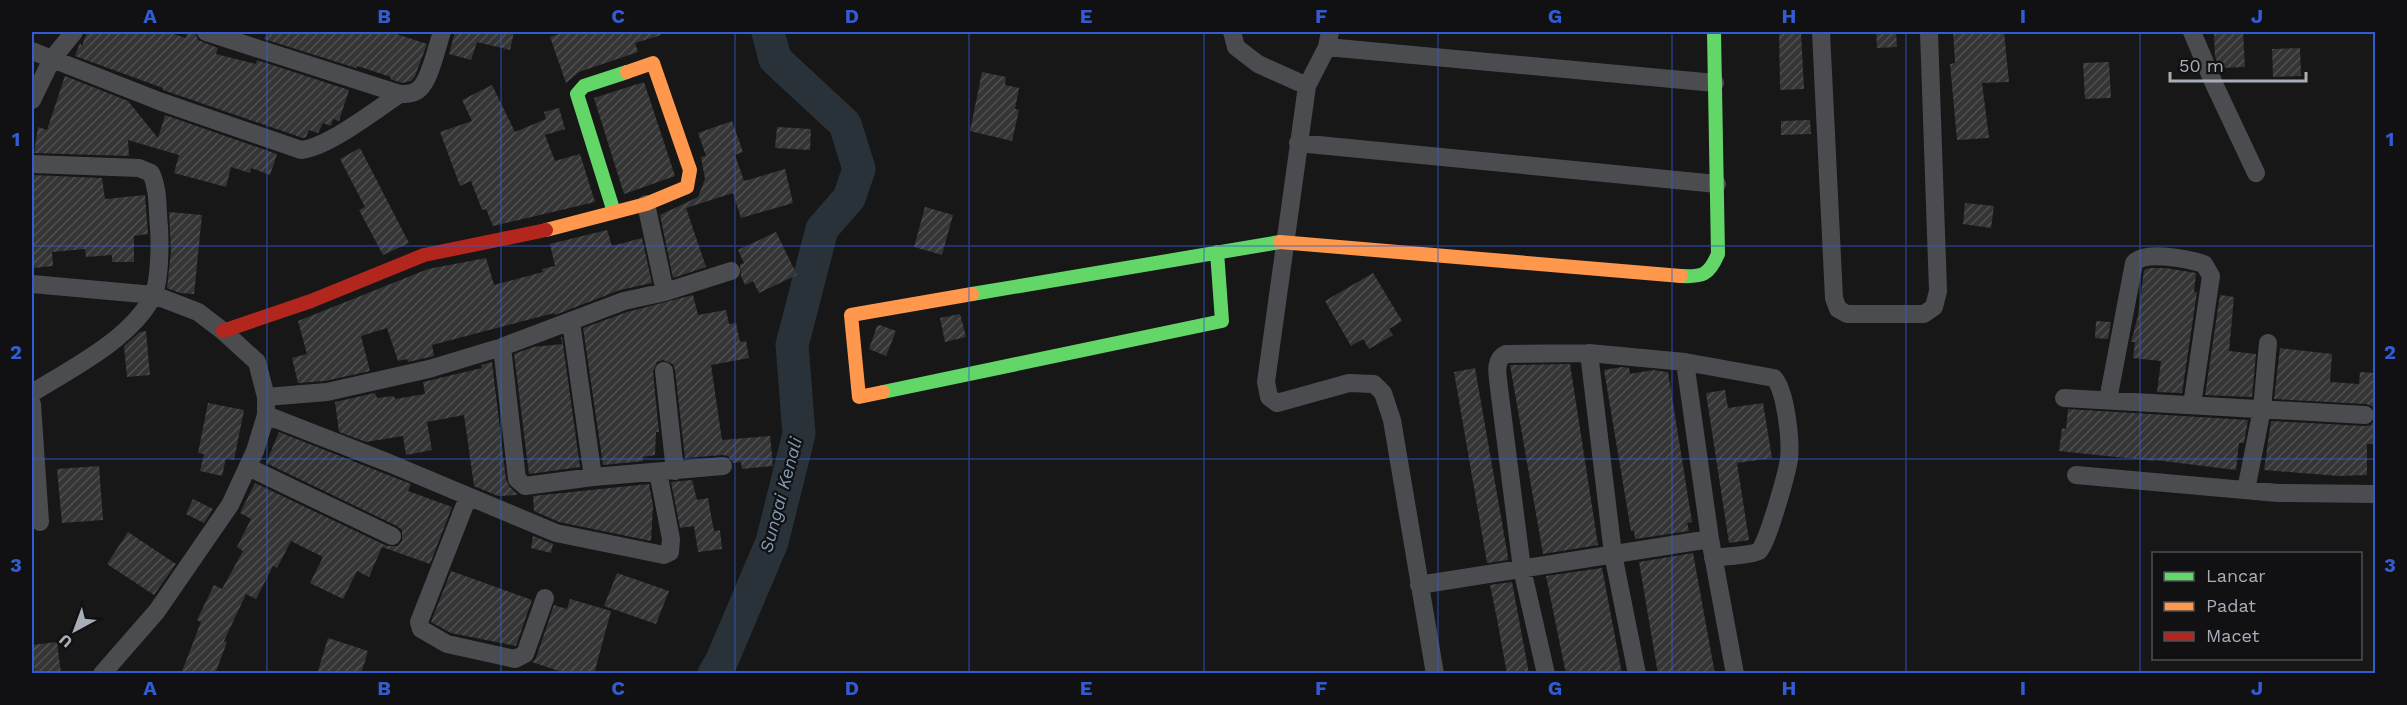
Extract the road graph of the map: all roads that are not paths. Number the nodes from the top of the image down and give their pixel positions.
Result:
1 (74, 32) edge
2 (206, 32) edge
3 (442, 32) edge
4 (1232, 32) edge
5 (1714, 32) edge
6 (1821, 32) edge
7 (1929, 32) edge
8 (2192, 32) edge
9 (1328, 39) edge
10 (32, 51) edge
11 (52, 59) junction
12 (1715, 83) junction
13 (1306, 86) junction
14 (400, 94) junction
15 (32, 100) edge
16 (1298, 143) junction
17 (32, 164) edge
18 (2256, 173) dead end
19 (1717, 184) junction
20 (646, 204) junction
21 (614, 212) junction
22 (1284, 241) junction
23 (1217, 252) junction
24 (731, 271) dead end
25 (32, 284) edge
26 (665, 292) junction
27 (154, 295) junction
28 (571, 322) junction
29 (223, 331) junction
30 (2268, 344) dead end
31 (502, 347) junction
32 (1589, 353) junction
33 (1685, 362) junction
34 (664, 371) dead end
35 (32, 393) edge
36 (2064, 398) dead end
37 (2108, 400) junction
38 (32, 404) edge
39 (2192, 405) junction
40 (266, 406) junction
41 (2262, 409) junction
42 (2365, 415) dead end
43 (723, 466) dead end
44 (248, 467) junction
45 (666, 472) junction
46 (2076, 475) dead end
47 (593, 477) junction
48 (2246, 490) junction
49 (2376, 494) edge
50 (468, 496) junction
51 (40, 522) dead end
52 (392, 536) dead end
53 (1710, 539) junction
54 (1613, 554) junction
55 (1713, 558) junction
56 (1522, 569) junction
57 (1419, 585) junction
58 (545, 598) dead end
59 (102, 673) edge
60 (1435, 674) edge
61 (1546, 674) edge
62 (1637, 674) edge
63 (1735, 674) edge

1 - 11 street
2 - 14 street
3 - 14 street
4 - 13 street
5 - 12 street
6 - 7 street
8 - 18 street
9 - 12 street
9 - 13 street
10 - 11 street
11 - 14 street
11 - 15 street
12 - 19 street
13 - 16 street
16 - 19 street
16 - 22 street
17 - 27 street
19 - 22 street
20 - 21 street
20 - 21 street
20 - 26 street
21 - 29 street
22 - 23 street
22 - 57 street
23 - 23 street
24 - 26 street
25 - 27 street
26 - 28 street
27 - 29 street
27 - 35 street
28 - 31 street
28 - 47 street
29 - 40 street
30 - 41 street
31 - 40 street
31 - 47 street
32 - 33 street
32 - 54 street
32 - 56 street
33 - 53 street
33 - 55 street
34 - 45 street
36 - 37 street
37 - 39 street
37 - 39 street
38 - 51 street
39 - 41 street
40 - 44 street
40 - 50 street
41 - 42 street
41 - 48 street
43 - 45 street
44 - 52 street
44 - 59 street
45 - 47 street
45 - 50 street
46 - 48 street
48 - 49 street
50 - 58 street
53 - 54 street
53 - 55 street
54 - 56 street
54 - 62 street
55 - 63 street
56 - 57 street
56 - 61 street
57 - 60 street

